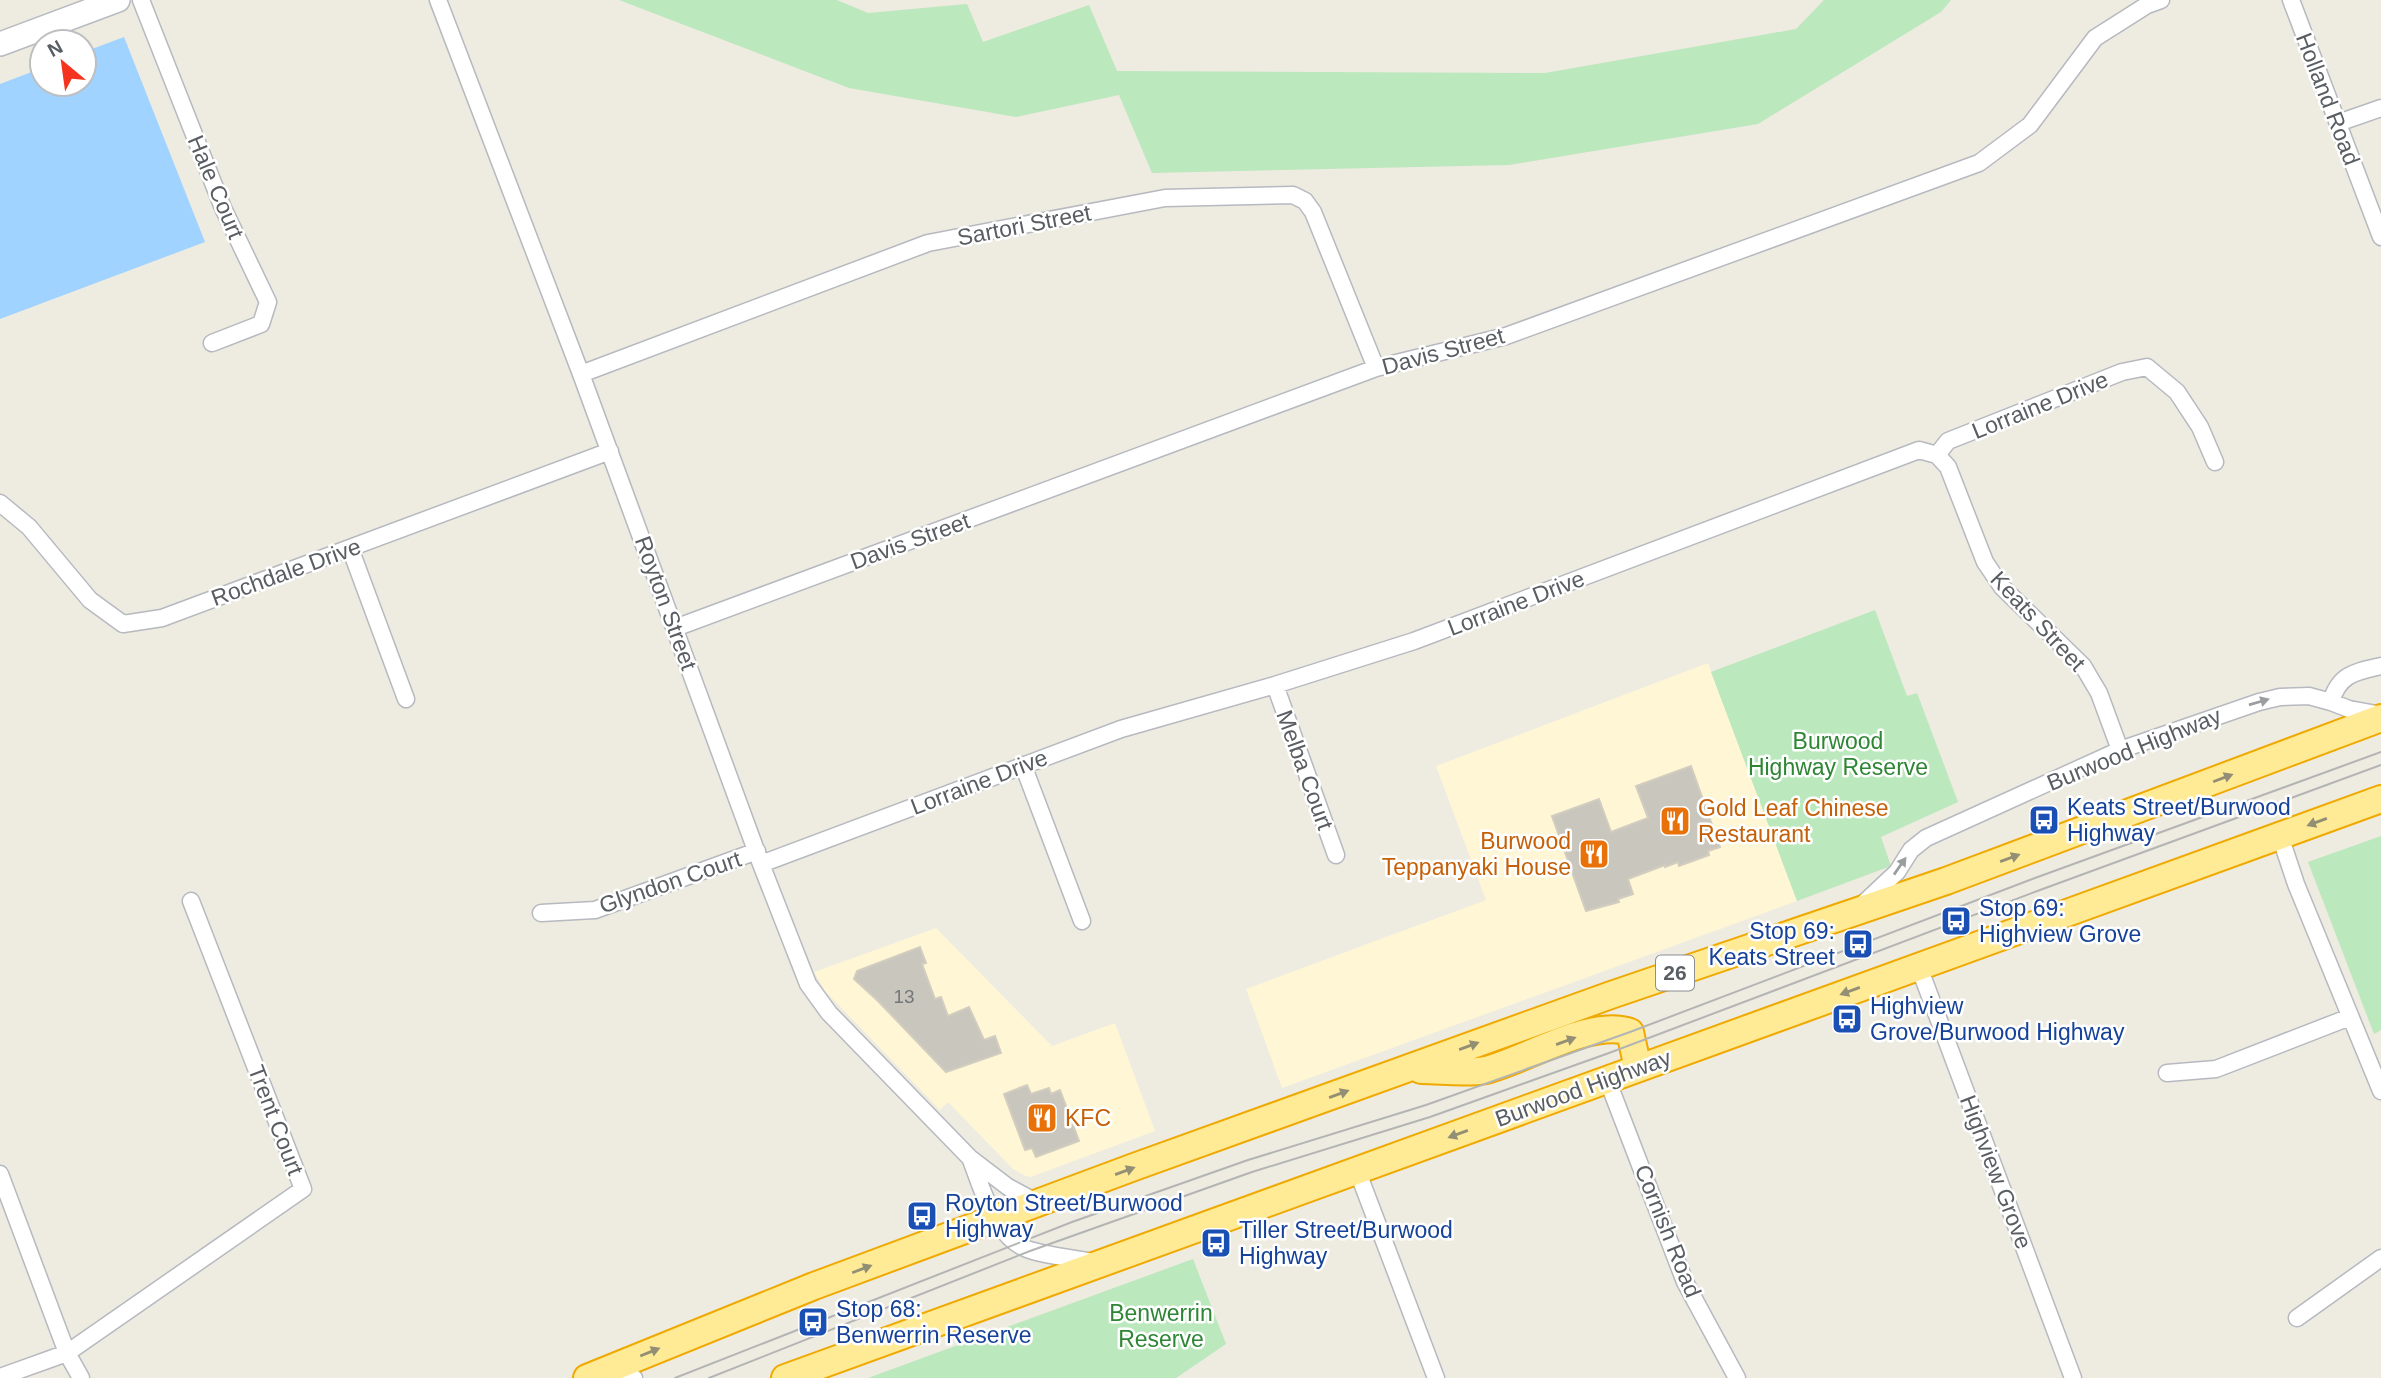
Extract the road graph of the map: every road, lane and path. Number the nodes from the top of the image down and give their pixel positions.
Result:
1 (118, 0) edge
2 (141, 0) edge
3 (438, 0) edge
4 (2161, 0) edge
5 (2291, 0) edge
6 (0, 44) edge
7 (2381, 108) edge
8 (2338, 123) junction
9 (2381, 237) edge
10 (212, 343) dead end
11 (1376, 369) junction
12 (582, 373) junction
13 (610, 451) junction
14 (1937, 456) junction
15 (2215, 462) dead end
16 (0, 503) edge
17 (350, 548) junction
18 (676, 628) junction
19 (2381, 666) edge
20 (1275, 685) junction
21 (406, 699) dead end
22 (2331, 702) junction
23 (2381, 717) edge
24 (2120, 750) junction
25 (1023, 765) junction
26 (2381, 799) edge
27 (2280, 836) junction
28 (1336, 855) dead end
29 (759, 858) junction
30 (191, 901) dead end
31 (541, 913) dead end
32 (1852, 914) junction
33 (1082, 921) dead end
34 (1919, 967) junction
35 (2350, 1017) junction
36 (1638, 1068) junction
37 (1405, 1070) junction
38 (2167, 1073) dead end
39 (1607, 1079) junction
40 (2381, 1091) edge
41 (970, 1158) junction
42 (1357, 1170) junction
43 (0, 1174) edge
44 (1038, 1203) junction
45 (993, 1219) junction
46 (2381, 1258) edge
47 (1097, 1263) junction
48 (2297, 1318) dead end
49 (67, 1353) junction
50 (592, 1376) edge
51 (0, 1377) edge
52 (80, 1378) edge
53 (634, 1378) edge
54 (785, 1378) edge
55 (1436, 1378) edge
56 (1737, 1378) edge
57 (2073, 1378) edge

1 - 6 main road
2 - 10 street, Hale Court
3 - 12 street, Royton Street
4 - 11 street, Davis Street
5 - 8 street, Holland Road
7 - 8 street
8 - 9 street, Holland Road
11 - 12 street, Sartori Street
11 - 18 street, Davis Street
12 - 13 street, Royton Street
13 - 17 street, Rochdale Drive
13 - 18 street, Royton Street
14 - 15 street, Lorraine Drive
14 - 20 street, Lorraine Drive
14 - 24 street, Keats Street
16 - 17 street, Rochdale Drive
17 - 21 street
18 - 29 street, Royton Street
19 - 22 street
20 - 25 street, Lorraine Drive
20 - 28 street, Melba Court
22 - 23 street, Burwood Highway
24 -> 22 street, Burwood Highway
32 -> 23 highway, Burwood Highway / 26
32 -> 24 street, Burwood Highway
25 - 29 street, Lorraine Drive
25 - 33 street
26 -> 27 highway, Burwood Highway
27 - 34 highway, Burwood Highway
27 - 35 street
29 - 31 street, Glyndon Court
29 - 41 street, Royton Street
30 - 49 street, Trent Court
37 -> 32 highway, Burwood Highway / 26
34 -> 36 highway, Burwood Highway
34 - 57 street, Highview Grove
35 - 38 street
35 - 40 street
37 -> 36 highway
36 - 39 highway, Burwood Highway
44 -> 37 highway, Burwood Highway / 26
39 -> 42 highway, Burwood Highway
39 - 56 street, Cornish Road
41 - 44 street, Royton Street
41 - 45 street, Royton Street
42 - 47 highway, Burwood Highway
42 - 55 street
43 - 49 street
44 - 45 highway, Burwood Highway / 26
45 - 47 street, Royton Street
50 -> 45 highway, Burwood Highway / 26
46 - 48 street
47 - 54 highway, Burwood Highway
49 - 51 street
49 - 52 street
50 - 53 street

